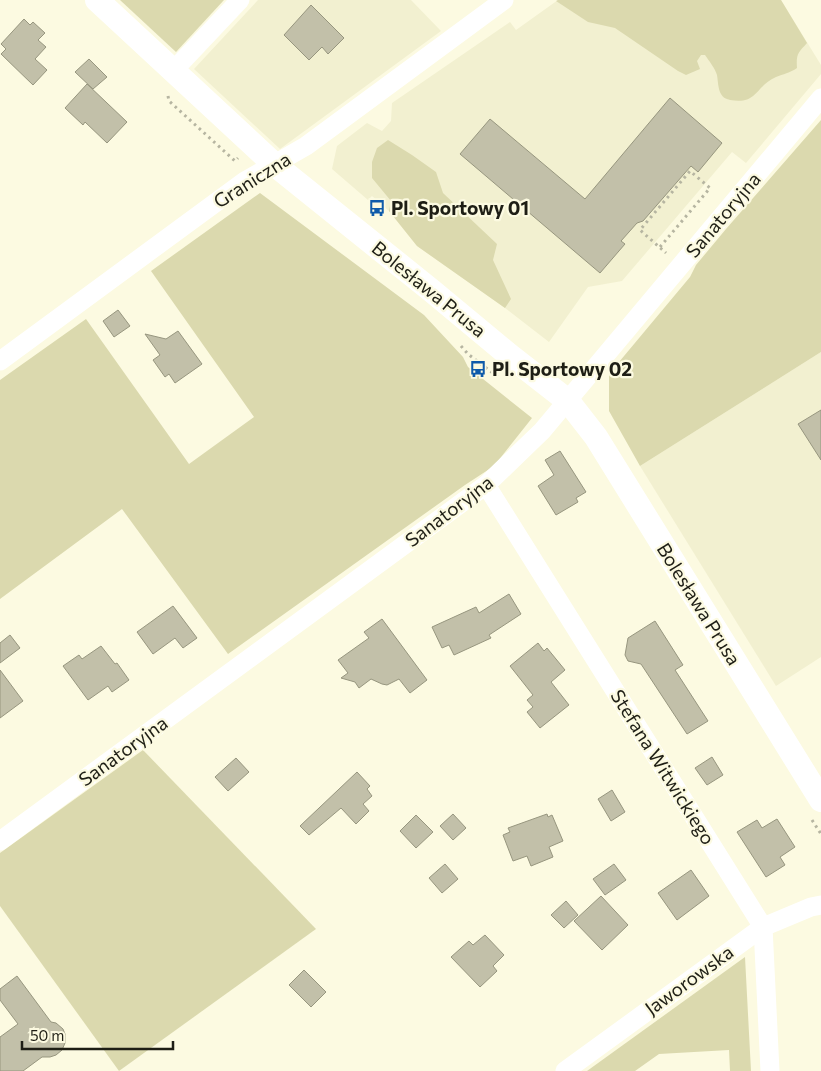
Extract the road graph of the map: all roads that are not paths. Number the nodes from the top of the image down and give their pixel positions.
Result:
1 (97, 0) edge
2 (240, 0) edge
3 (504, 0) edge
4 (173, 71) junction
5 (821, 98) edge
6 (275, 165) junction
7 (0, 361) edge
8 (568, 401) junction
9 (486, 485) junction
10 (821, 800) edge
11 (0, 841) edge
12 (821, 905) edge
13 (763, 927) junction
14 (565, 1071) edge
15 (770, 1071) edge

1 - 4 street, Bolesława Prusa
2 - 4 street
3 - 6 street, Graniczna
4 - 6 street, Bolesława Prusa
5 - 8 street, Sanatoryjna
6 - 7 street, Graniczna
6 - 8 street, Bolesława Prusa
8 - 9 street, Sanatoryjna
8 - 10 street, Bolesława Prusa
9 - 11 street, Sanatoryjna
9 - 13 street, Stefana Witwickiego
12 - 13 street, Jaworowska
13 - 14 street, Jaworowska
13 - 15 street, Stefana Witwickiego

